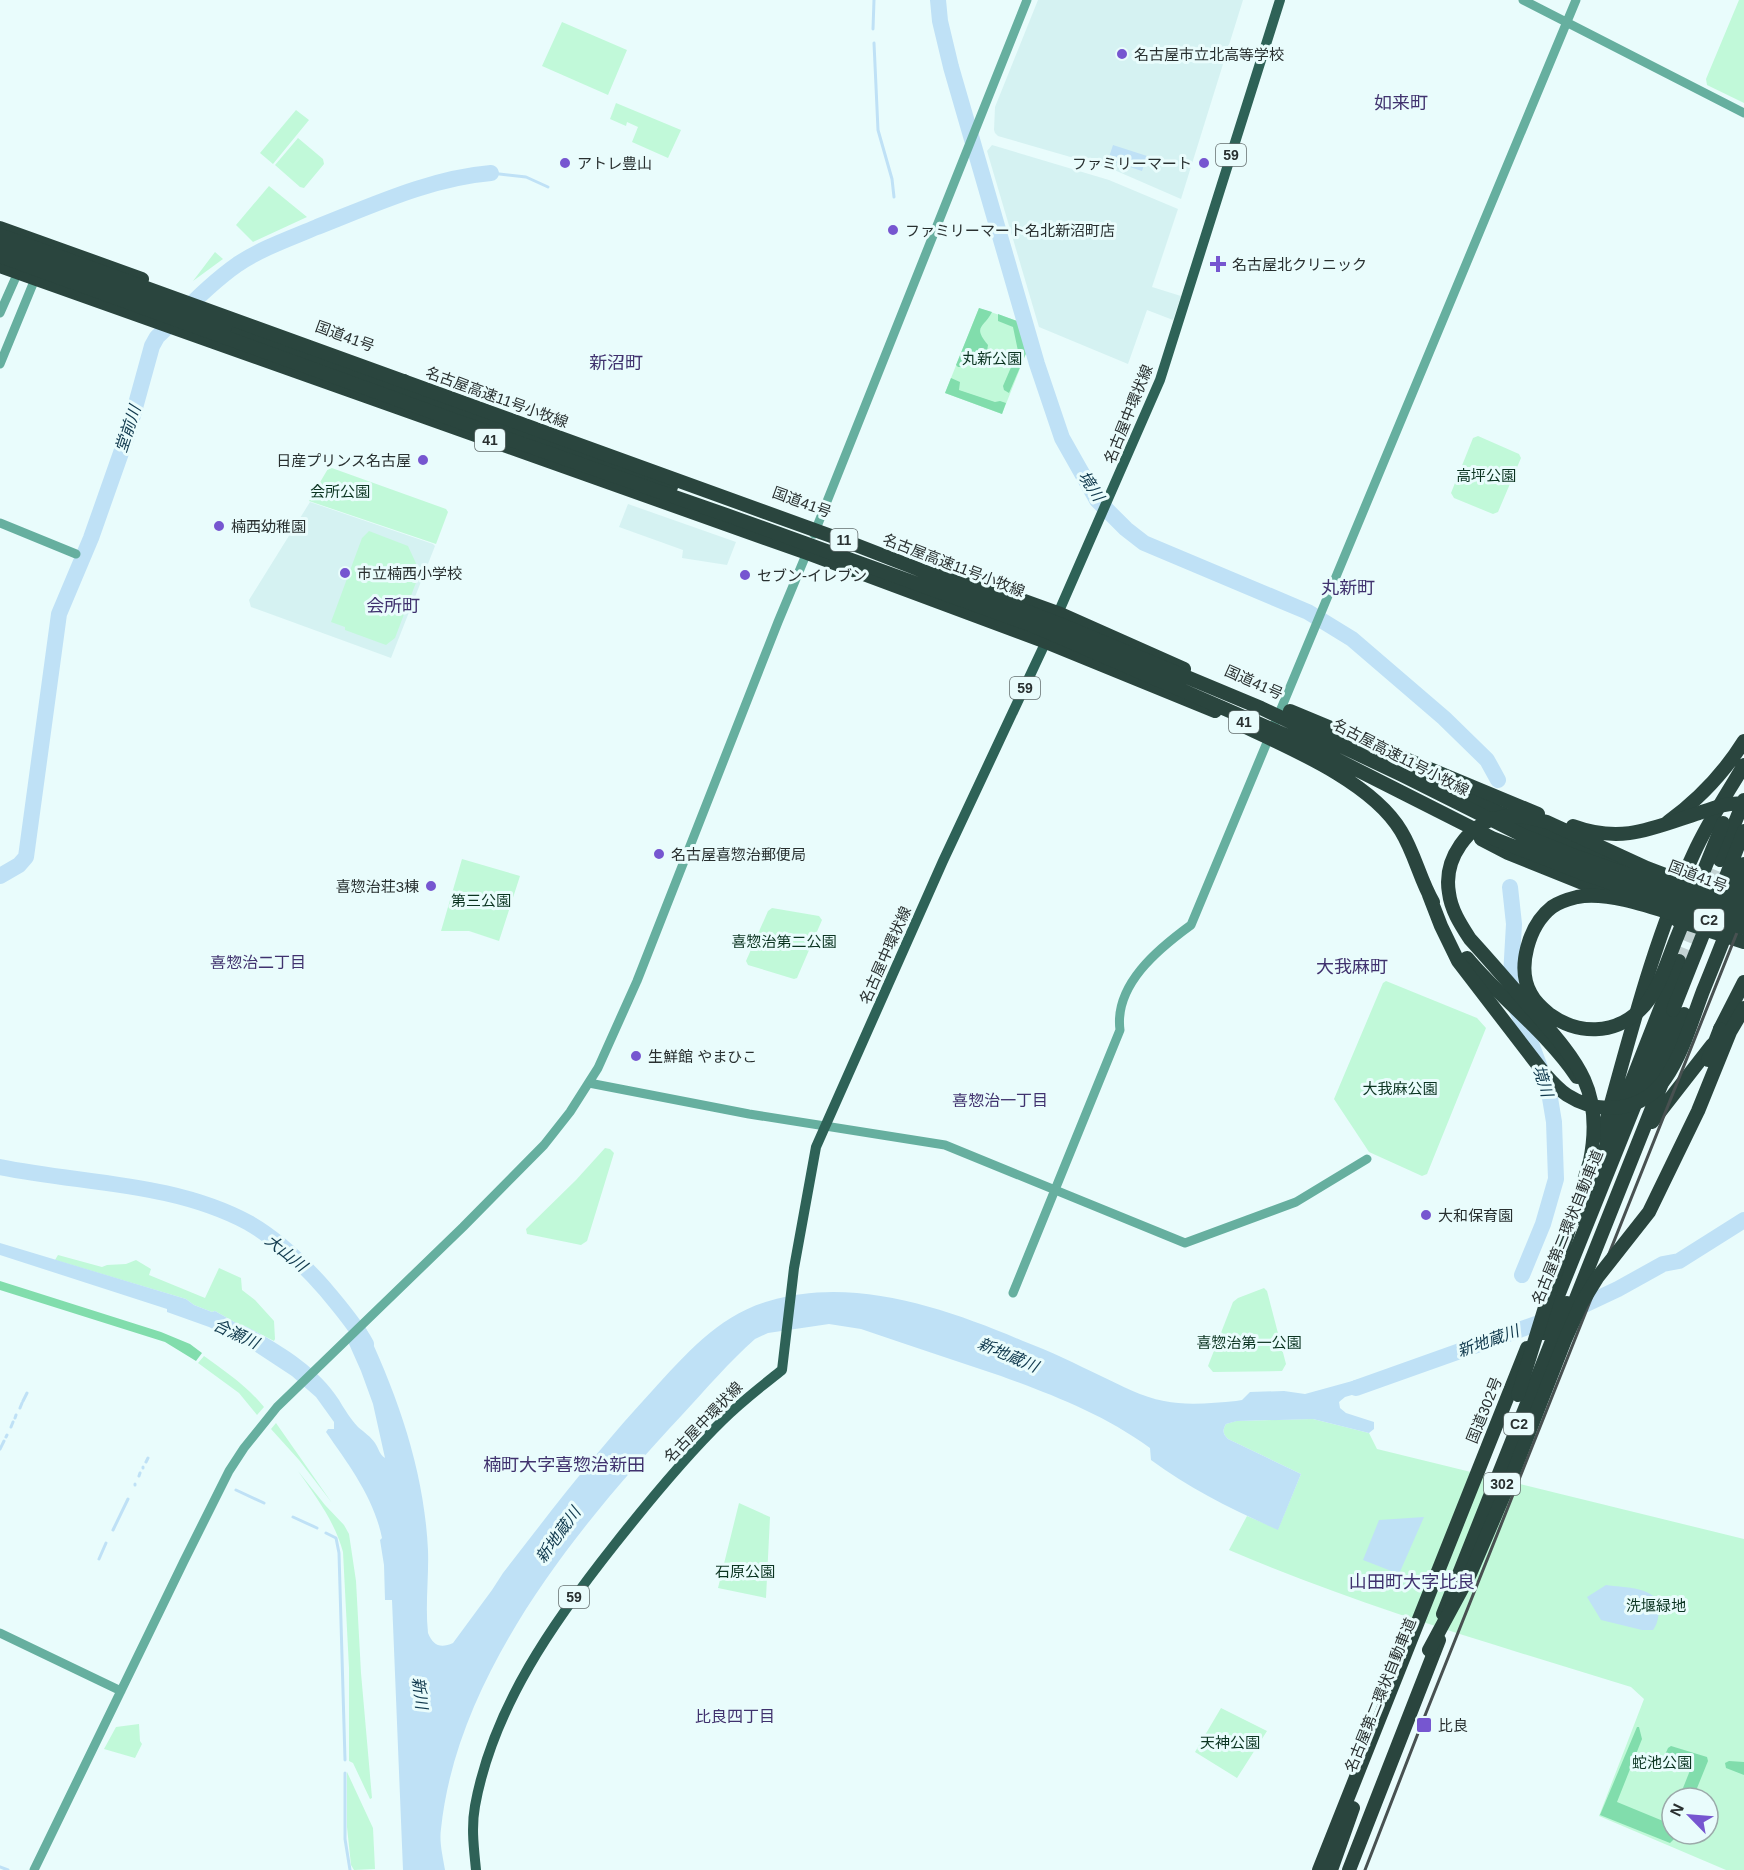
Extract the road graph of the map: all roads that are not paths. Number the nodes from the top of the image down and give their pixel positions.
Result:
1 (1027, 0) edge
2 (1280, 0) edge
3 (1523, 0) edge
4 (1576, 0) edge
5 (1567, 22) junction
6 (1744, 113) edge
7 (0, 228) edge
8 (0, 235) edge
9 (42, 242) junction
10 (0, 245) edge
11 (0, 256) edge
12 (0, 266) edge
13 (17, 273) junction
14 (36, 279) junction
15 (0, 313) edge
16 (164, 323) junction
17 (0, 364) edge
18 (405, 381) junction
19 (0, 523) edge
20 (818, 525) junction
21 (807, 553) junction
22 (76, 554) dead end
23 (868, 567) junction
24 (1058, 613) junction
25 (1046, 642) junction
26 (1140, 670) junction
27 (1181, 674) junction
28 (1280, 711) junction
29 (1271, 733) junction
30 (1744, 741) edge
31 (1744, 765) edge
32 (1744, 777) edge
33 (1744, 802) edge
34 (1664, 825) junction
35 (1744, 831) edge
36 (1720, 860) tunnel mouth
37 (1744, 864) edge
38 (1744, 888) edge
39 (1678, 892) junction
40 (1429, 895) junction
41 (1744, 905) edge
42 (1744, 913) edge
43 (1669, 918) junction
44 (1744, 921) edge
45 (1744, 930) edge
46 (1744, 942) edge
47 (1679, 961) tunnel mouth
48 (1707, 971) dead end
49 (1744, 982) edge
50 (1744, 999) edge
51 (1744, 1008) edge
52 (589, 1083) junction
53 (825, 1125) junction
54 (1594, 1127) junction
55 (1675, 1156) junction
56 (1367, 1159) dead end
57 (1594, 1171) junction
58 (1623, 1183) junction
59 (1054, 1191) junction
60 (1013, 1293) dead end
61 (1518, 1395) junction
62 (0, 1633) edge
63 (1429, 1650) junction
64 (121, 1691) junction
65 (1316, 1866) edge
66 (34, 1870) edge
67 (476, 1870) edge
68 (1331, 1870) edge
69 (1344, 1870) edge
70 (1349, 1870) edge

1 - 20 street
2 - 24 main road, 名古屋中環状線 / 59
3 - 5 street
4 - 5 street
5 - 6 street
5 - 28 street
7 - 9 highway, 国道41号 / 41
8 - 18 highway, 名古屋高速11号小牧線 / 11, bridge
9 - 13 street
9 - 14 street
9 - 20 highway, 国道41号 / 41
10 - 18 highway, bridge
11 - 23 highway, 名古屋高速11号小牧線 / 11, bridge
12 - 13 highway, 41
13 - 14 highway, 41
13 - 15 street
14 - 16 highway, 41
14 - 17 street
16 - 21 highway, 41
16 - 23 highway, bridge
18 - 27 highway, 名古屋高速11号小牧線 / 11, bridge
19 - 22 street
20 - 21 street
20 - 24 highway, 国道41号 / 41
21 - 25 highway, 41
21 - 52 street
23 - 26 highway, 名古屋高速11号小牧線 / 11, bridge
24 - 25 main road, 名古屋中環状線 / 59
24 - 28 highway, 国道41号 / 41
25 - 29 highway, 41
25 - 53 main road, 名古屋中環状線 / 59
26 - 40 highway, bridge
26 - 45 highway, 名古屋高速11号小牧線 / 11, bridge
27 - 34 highway, bridge
27 - 42 highway, 名古屋高速11号小牧線 / 11, bridge
28 - 29 street
28 - 39 highway, 国道41号 / 41
29 - 43 highway, 41
29 - 59 street
30 - 34 highway
31 - 39 highway
32 - 45 highway, bridge
33 - 34 highway, bridge
33 - 36 highway
35 - 61 highway, 名古屋第二環状自動車道 / C2, bridge
37 - 63 highway, 名古屋第二環状自動車道 / C2, bridge
38 - 40 highway, bridge
39 - 42 highway, 国道41号
39 - 43 highway
39 - 44 highway
40 - 54 highway, bridge
41 - 54 highway, bridge
43 - 46 highway, 41
43 - 57 highway
47 - 57 highway
48 - 58 highway, 302
49 - 55 highway, bridge
50 - 58 highway
51 - 55 highway, bridge
52 - 53 street
52 - 64 street
53 - 59 street
53 - 67 main road, 名古屋中環状線 / 59
54 - 61 highway, bridge
55 - 63 highway, bridge
56 - 59 street
57 - 65 highway, 国道302号 / 302, bridge
58 - 70 highway, 302, bridge
59 - 60 street
61 - 68 highway, 名古屋第二環状自動車道 / C2
62 - 64 street
63 - 69 highway, 名古屋第二環状自動車道 / C2
64 - 66 street

